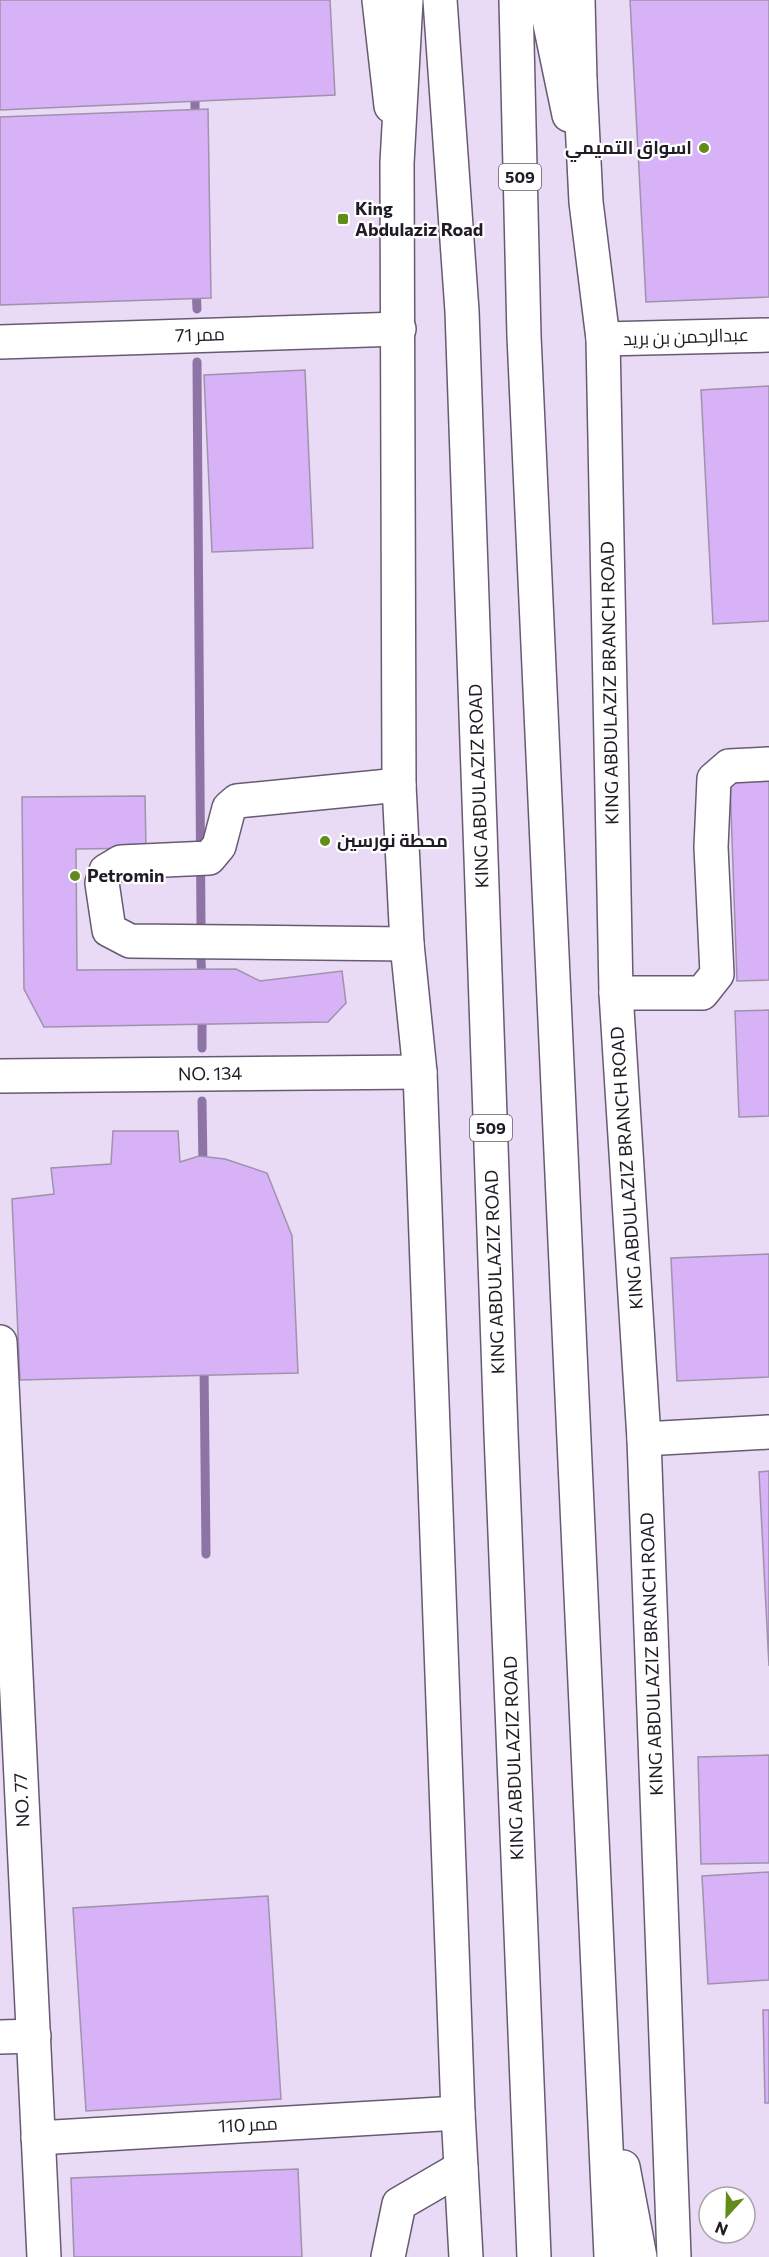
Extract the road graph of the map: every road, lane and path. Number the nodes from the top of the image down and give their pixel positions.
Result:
1 (379, 0) edge
2 (406, 0) edge
3 (440, 0) edge
4 (516, 0) edge
5 (545, 0) edge
6 (578, 0) edge
7 (397, 162) junction
8 (586, 202) junction
9 (399, 329) junction
10 (769, 335) edge
11 (603, 339) junction
12 (0, 342) edge
13 (769, 764) edge
14 (399, 785) junction
15 (407, 944) junction
16 (616, 993) junction
17 (420, 1072) junction
18 (0, 1076) edge
19 (0, 1342) edge
20 (769, 1432) edge
21 (644, 1439) junction
22 (8, 1686) edge
23 (34, 2036) junction
24 (0, 2037) edge
25 (601, 2051) junction
26 (458, 2113) junction
27 (38, 2138) junction
28 (461, 2168) junction
29 (530, 2250) edge
30 (44, 2257) edge
31 (388, 2257) edge
32 (466, 2257) edge
33 (610, 2257) edge
34 (640, 2257) edge
35 (674, 2257) edge

1 - 7 main road
2 - 7 main road
3 - 29 main road, KING ABDULAZIZ ROAD / 509
4 - 25 main road, 509
5 - 8 main road
6 - 8 main road, KING ABDULAZIZ BRANCH ROAD
7 - 9 main road
8 - 11 main road, KING ABDULAZIZ BRANCH ROAD
9 - 12 main road, ممر 71
9 - 14 main road
10 - 11 main road, عبدالرحمن بن بريد
11 - 16 main road, KING ABDULAZIZ BRANCH ROAD
13 - 16 main road
14 - 15 main road
14 - 15 main road
15 - 17 main road
16 - 21 main road, KING ABDULAZIZ BRANCH ROAD
17 - 18 main road, NO. 134
17 - 26 main road
19 - 22 main road, NO. 77
20 - 21 main road
21 - 35 main road, KING ABDULAZIZ BRANCH ROAD
22 - 23 main road, NO. 77
23 - 24 main road
23 - 27 main road, NO. 77
25 - 33 main road, 509
25 - 34 main road
26 - 27 main road, 110 ممر
26 - 28 main road
27 - 30 main road, NO. 77
28 - 31 main road
28 - 32 main road

